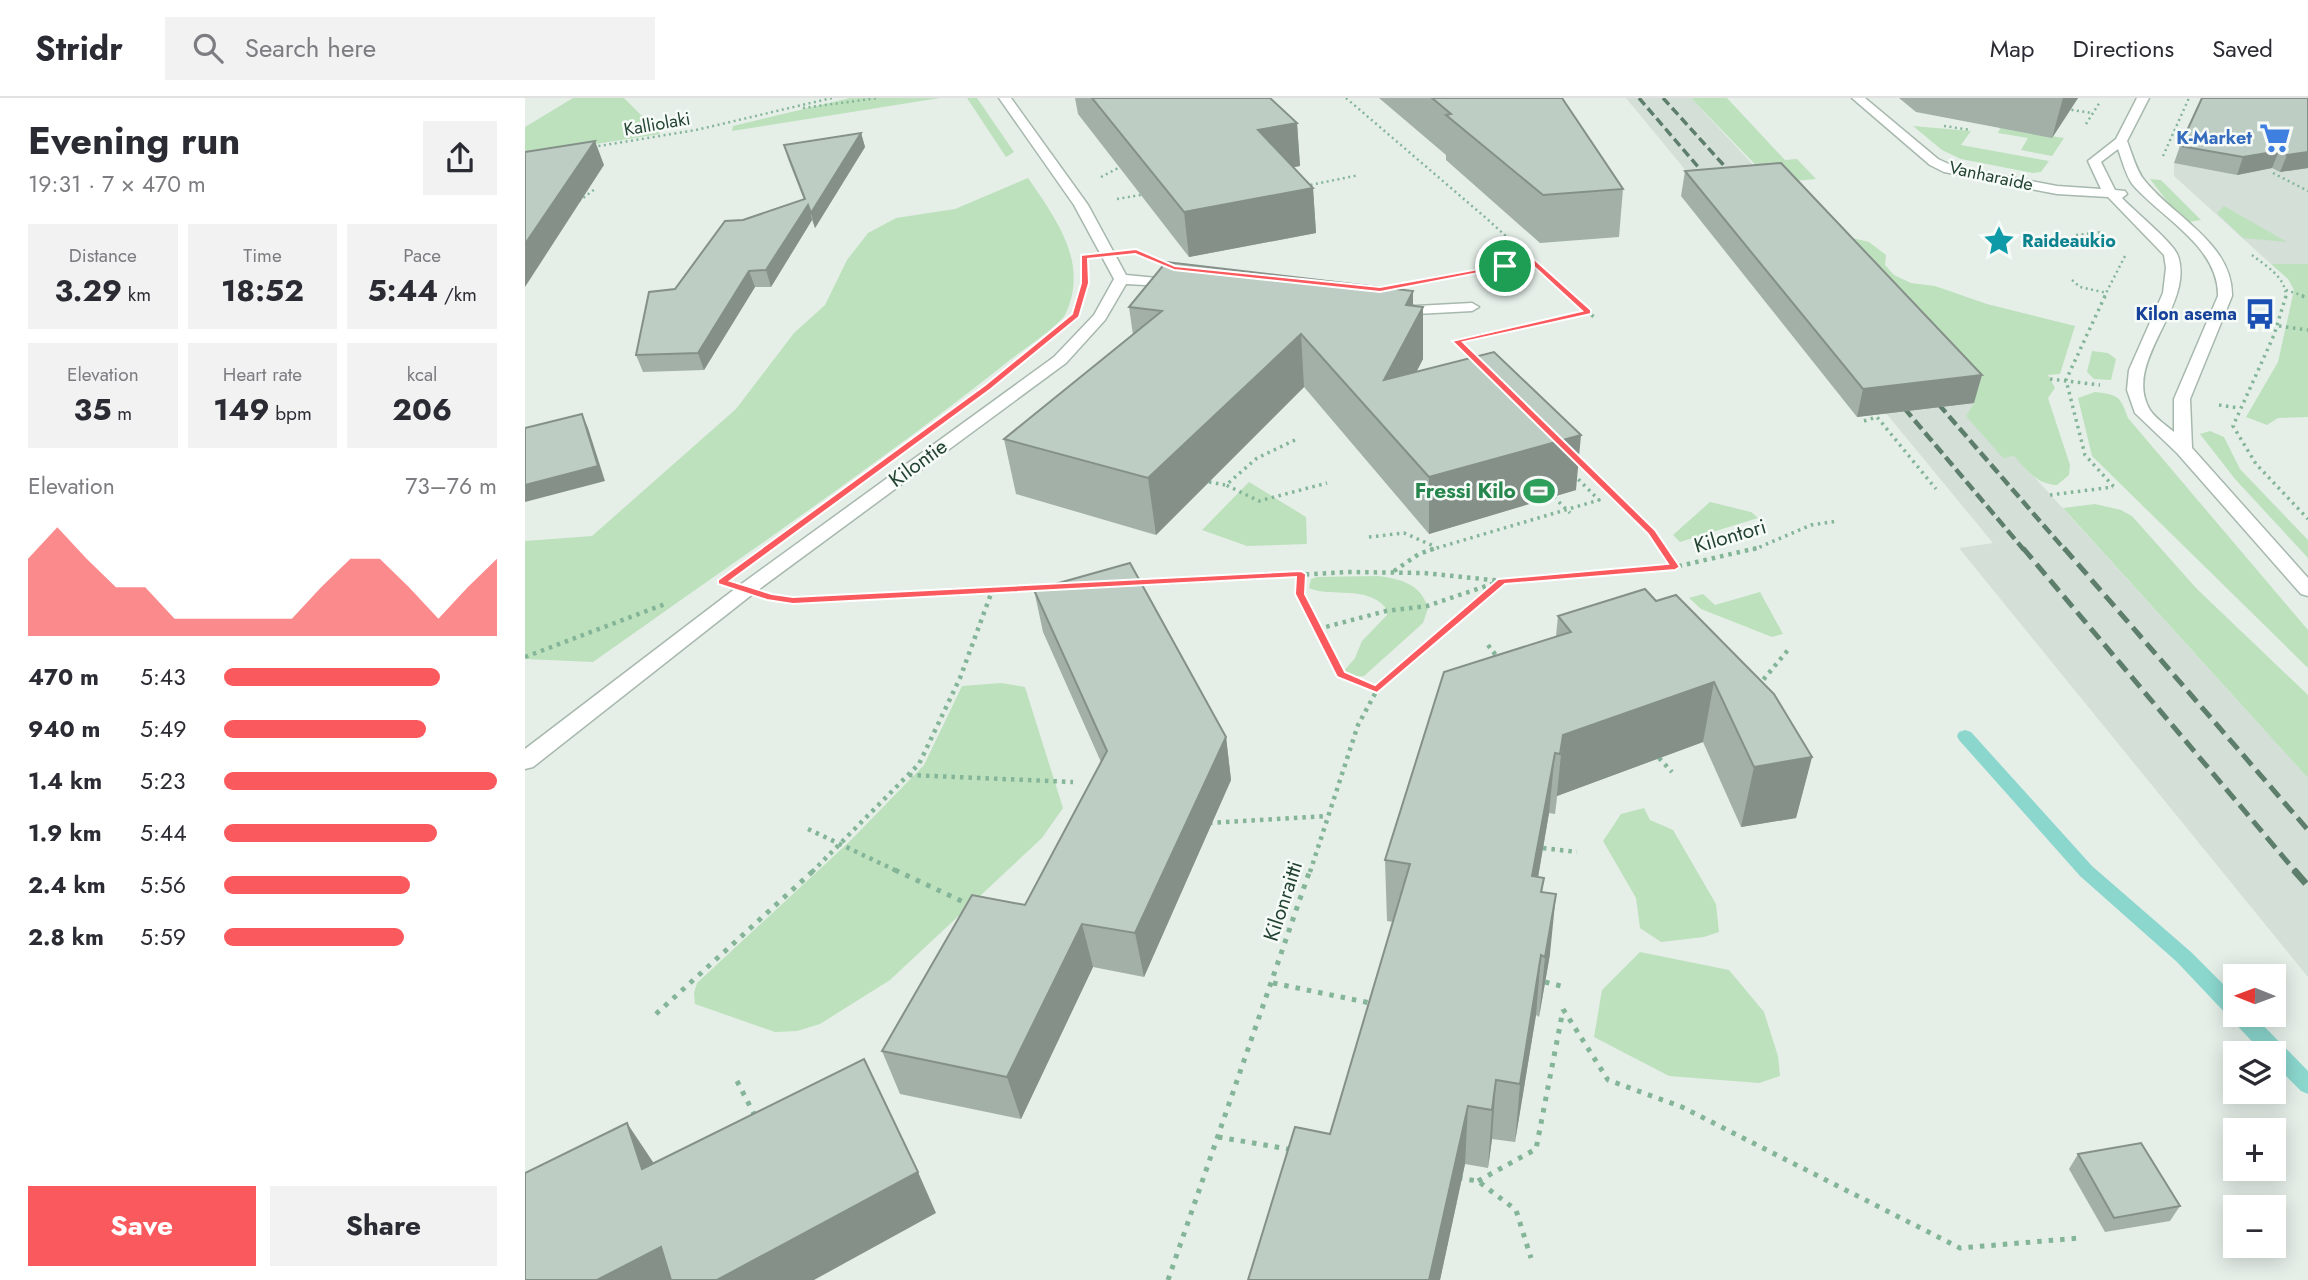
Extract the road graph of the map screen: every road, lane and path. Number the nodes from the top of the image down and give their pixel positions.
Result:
1 (832, 98) edge
2 (878, 98) edge
3 (1005, 98) edge
4 (1346, 98) edge
5 (1858, 98) edge
6 (2102, 98) edge
7 (2143, 98) edge
8 (2061, 107) dead end
9 (792, 108) junction
10 (2092, 113) junction
11 (2085, 125) dead end
12 (2121, 141) junction
13 (589, 148) edge
14 (1128, 163) edge
15 (2273, 173) edge
16 (1359, 175) dead end
17 (1300, 179) edge
18 (595, 189) dead end
19 (2308, 191) edge
20 (2148, 193) junction
21 (1148, 194) edge
22 (2112, 195) junction
23 (1076, 199) junction
24 (576, 202) dead end
25 (2126, 251) dead end
26 (1532, 261) junction
27 (1463, 274) dead end
28 (1121, 279) junction
29 (2072, 280) dead end
30 (1187, 285) edge
31 (2286, 290) dead end
32 (2107, 293) junction
33 (2308, 298) edge
34 (1378, 306) edge
35 (1472, 307) dead end
36 (1588, 312) junction
37 (1595, 318) dead end
38 (2279, 327) dead end
39 (2308, 330) edge
40 (1451, 335) dead end
41 (1483, 335) dead end
42 (1470, 338) dead end
43 (1457, 341) junction
44 (1483, 367) edge
45 (2050, 379) dead end
46 (2066, 380) junction
47 (1864, 421) dead end
48 (1295, 440) dead end
49 (2183, 450) junction
50 (1572, 454) edge
51 (1569, 470) edge
52 (1209, 482) dead end
53 (1327, 483) dead end
54 (1226, 485) junction
55 (1936, 489) dead end
56 (2050, 495) dead end
57 (1554, 497) dead end
58 (1566, 509) junction
59 (1570, 513) dead end
60 (1838, 521) dead end
61 (1369, 537) dead end
62 (1437, 548) junction
63 (1675, 567) junction
64 (1394, 572) junction
65 (1301, 574) junction
66 (1502, 581) junction
67 (1128, 584) edge
68 (1046, 588) edge
69 (747, 589) junction
70 (2308, 590) edge
71 (992, 591) junction
72 (672, 601) dead end
73 (1318, 629) junction
74 (1487, 645) dead end
75 (1788, 650) dead end
76 (525, 657) edge
77 (1502, 664) edge
78 (1757, 686) edge
79 (1377, 690) junction
80 (1659, 758) dead end
81 (525, 761) edge
82 (1672, 772) dead end
83 (908, 775) junction
84 (1073, 782) dead end
85 (1327, 816) junction
86 (1201, 823) edge
87 (808, 829) dead end
88 (841, 845) junction
89 (1543, 848) edge
90 (1577, 852) dead end
91 (975, 907) edge
92 (1545, 982) edge
93 (1273, 983) junction
94 (1565, 987) dead end
95 (1388, 1006) edge
96 (656, 1014) dead end
97 (737, 1081) dead end
98 (763, 1131) edge
99 (1218, 1137) junction
100 (1300, 1151) edge
101 (1451, 1176) edge
102 (1478, 1181) junction
103 (2081, 1238) dead end
104 (1531, 1258) dead end
105 (1168, 1280) edge

1 - 9 path, Kalliolaki
2 - 9 path
3 - 23 street
4 - 26 path
5 - 22 street, Vanharaide
6 - 10 path
7 - 12 street
8 - 10 path
9 - 13 path, Kalliolaki
10 - 11 path
12 - 20 street
12 - 22 street
14 - 23 path
15 - 19 path
16 - 17 path
18 - 24 path
20 - 22 street, Vanharaide
20 - 49 street
21 - 23 path
22 - 49 street
23 - 28 street
25 - 32 path
26 - 27 path
26 - 36 path
28 - 30 street
28 - 69 street, Kilontie
29 - 32 path
31 - 33 path
32 - 46 path
34 - 35 street
36 - 37 path
36 - 41 path
38 - 39 path
40 - 43 path
42 - 43 path
43 - 44 path
45 - 46 path
46 - 56 path
47 - 55 path
48 - 54 path
49 - 70 street
50 - 63 path
51 - 58 path
52 - 54 path
53 - 54 path
57 - 58 path
58 - 59 path
58 - 62 path
60 - 63 path, Kilontori
61 - 62 path
62 - 64 path
63 - 66 path, Kilontori
64 - 65 path
64 - 66 path
65 - 67 path
65 - 73 path
66 - 73 path
66 - 79 path, Kilonraitti
68 - 71 path
69 - 71 path
69 - 81 street, Kilontie
71 - 83 path
72 - 76 path
73 - 79 path
74 - 77 path
75 - 78 path
79 - 85 path, Kilonraitti
80 - 82 path
83 - 84 path
83 - 88 path
85 - 86 path
85 - 93 path, Kilonraitti
87 - 88 path
88 - 91 path
88 - 96 path
89 - 90 path
92 - 94 path
93 - 95 path
93 - 99 path, Kilonraitti
97 - 98 path
99 - 100 path
99 - 105 path, Kilonraitti
101 - 102 path
102 - 103 path
102 - 104 path

